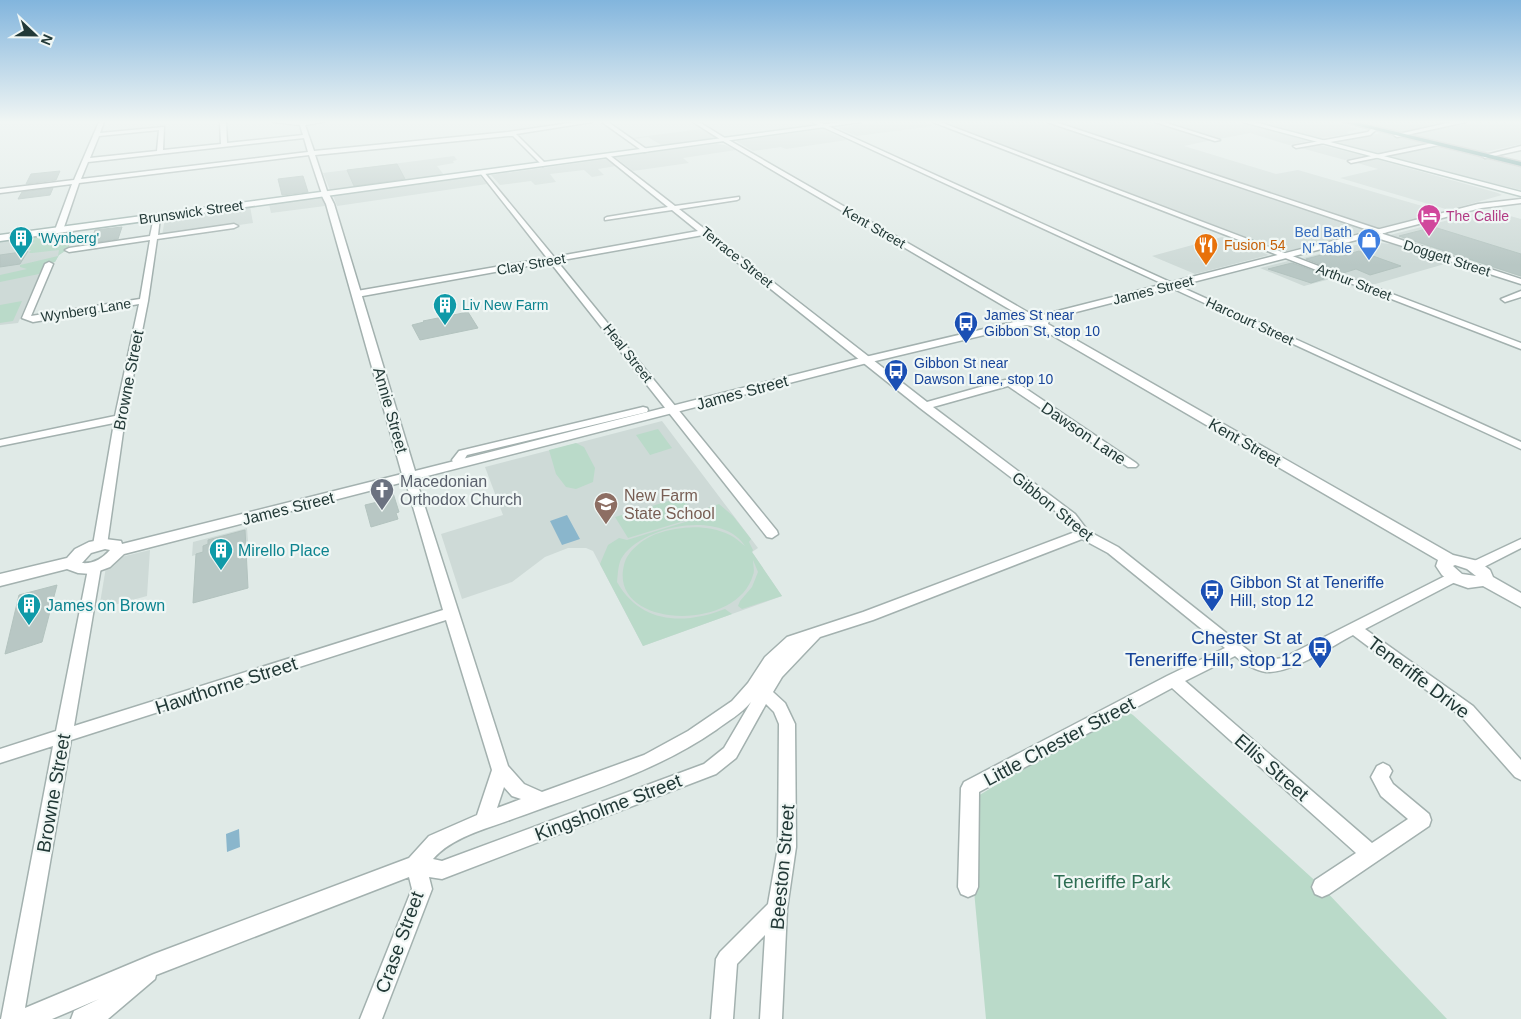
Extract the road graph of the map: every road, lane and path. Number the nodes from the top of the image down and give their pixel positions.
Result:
1 (83, 170) edge
2 (181, 170) edge
3 (317, 170) edge
4 (506, 170) edge
5 (625, 170) edge
6 (775, 170) edge
7 (918, 170) edge
8 (1059, 170) edge
9 (1189, 170) edge
10 (1427, 170) edge
11 (483, 173) junction
12 (77, 182) junction
13 (0, 191) edge
14 (325, 194) junction
15 (1520, 197) edge
16 (737, 198) dead end
17 (675, 208) junction
18 (157, 217) junction
19 (607, 219) dead end
20 (234, 226) dead end
21 (59, 230) junction
22 (706, 232) junction
23 (1378, 233) junction
24 (0, 238) edge
25 (155, 238) junction
26 (70, 250) dead end
27 (1285, 256) junction
28 (554, 260) junction
29 (49, 264) dead end
30 (1521, 282) edge
31 (1170, 285) junction
32 (357, 294) junction
33 (1521, 294) edge
34 (1505, 298) dead end
35 (144, 301) junction
36 (1026, 319) junction
37 (1042, 321) junction
38 (1521, 346) edge
39 (865, 360) junction
40 (924, 406) junction
41 (643, 410) dead end
42 (674, 410) junction
43 (120, 418) junction
44 (0, 443) edge
45 (1521, 446) edge
46 (459, 464) junction
47 (1132, 465) dead end
48 (410, 476) junction
49 (772, 534) dead end
50 (1083, 534) junction
51 (1521, 543) edge
52 (100, 545) junction
53 (118, 550) junction
54 (1450, 560) junction
55 (73, 562) junction
56 (94, 567) junction
57 (1480, 573) junction
58 (1454, 577) junction
59 (0, 580) edge
60 (1521, 601) edge
61 (451, 613) junction
62 (1354, 629) junction
63 (1236, 649) junction
64 (1173, 680) junction
65 (759, 690) junction
66 (63, 736) junction
67 (0, 756) edge
68 (501, 770) junction
69 (1383, 771) dead end
70 (1521, 772) edge
71 (543, 800) junction
72 (484, 821) junction
73 (1372, 855) junction
74 (416, 865) junction
75 (968, 887) dead end
76 (1322, 887) dead end
77 (777, 909) junction
78 (154, 965) junction
79 (12, 1019) edge
80 (26, 1019) edge
81 (82, 1019) edge
82 (371, 1019) edge
83 (722, 1019) edge
84 (771, 1019) edge

1 - 12 street
2 - 12 street
3 - 14 street
4 - 11 street, Brunswick Street
5 - 17 street, Terrace Street
6 - 36 street, Kent Street
7 - 31 street, Harcourt Street
8 - 27 street, Arthur Street
9 - 23 street, Doggett Street
10 - 15 street
11 - 14 street, Brunswick Street
11 - 28 street, Heal Street
12 - 13 street
12 - 21 street
14 - 18 street, Brunswick Street
14 - 32 street, Annie Street
15 - 23 street, James Street
16 - 17 street
17 - 19 street
17 - 22 street, Terrace Street
18 - 21 street, Brunswick Street
18 - 25 street, Browne Street
20 - 25 street
21 - 24 street, Brunswick Street
22 - 28 street, Clay Street
22 - 39 street, Terrace Street
23 - 27 street, James Street
23 - 30 street, Doggett Street
25 - 26 street
25 - 35 street, Browne Street
27 - 31 street, James Street
27 - 38 street, Arthur Street
28 - 32 street, Clay Street
28 - 42 street, Heal Street
29 - 35 street, Wynberg Lane
31 - 37 street, James Street
31 - 45 street, Harcourt Street
32 - 48 street, Annie Street
33 - 34 street
35 - 43 street, Browne Street
36 - 37 street
36 - 39 street, James Street
37 - 54 street, Kent Street
39 - 40 street, Gibbon Street
39 - 42 street, James Street
40 - 47 street, Dawson Lane
40 - 50 street, Gibbon Street
41 - 46 street, James Street
42 - 46 street, James Street
42 - 49 street, Heal Street
43 - 44 street
43 - 52 street, Browne Street
46 - 48 street, James Street
48 - 53 street, James Street
48 - 61 street, Annie Street
50 - 63 street, Gibbon Street
50 - 65 street
51 - 57 street
52 - 53 street
52 - 55 street
53 - 56 street
54 - 57 street, Kent Street
54 - 58 street
55 - 56 street
55 - 59 street
56 - 66 street, Browne Street
57 - 58 street, Kent Street
57 - 60 street, Kent Street
58 - 62 street
61 - 66 street, Hawthorne Street
61 - 68 street, Annie Street
62 - 63 street, Gibbon Street
62 - 70 street, Teneriffe Drive
63 - 64 street, Little Chester Street
64 - 73 street, Ellis Street
64 - 75 street, Little Chester Street
65 - 71 street, Kingsholme Street
65 - 74 street, Kingsholme Street
65 - 77 street, Beeston Street
66 - 67 street, Hawthorne Street
66 - 79 street, Browne Street
68 - 71 street, Annie Street
68 - 72 street
69 - 73 street
71 - 72 street, Kingsholme Street
72 - 74 street, Kingsholme Street
73 - 76 street
74 - 78 street, Kingsholme Street
74 - 82 street, Crase Street
77 - 83 street
77 - 84 street, Beeston Street
78 - 80 street, Kingsholme Street
78 - 81 street, Kingsholme Street

